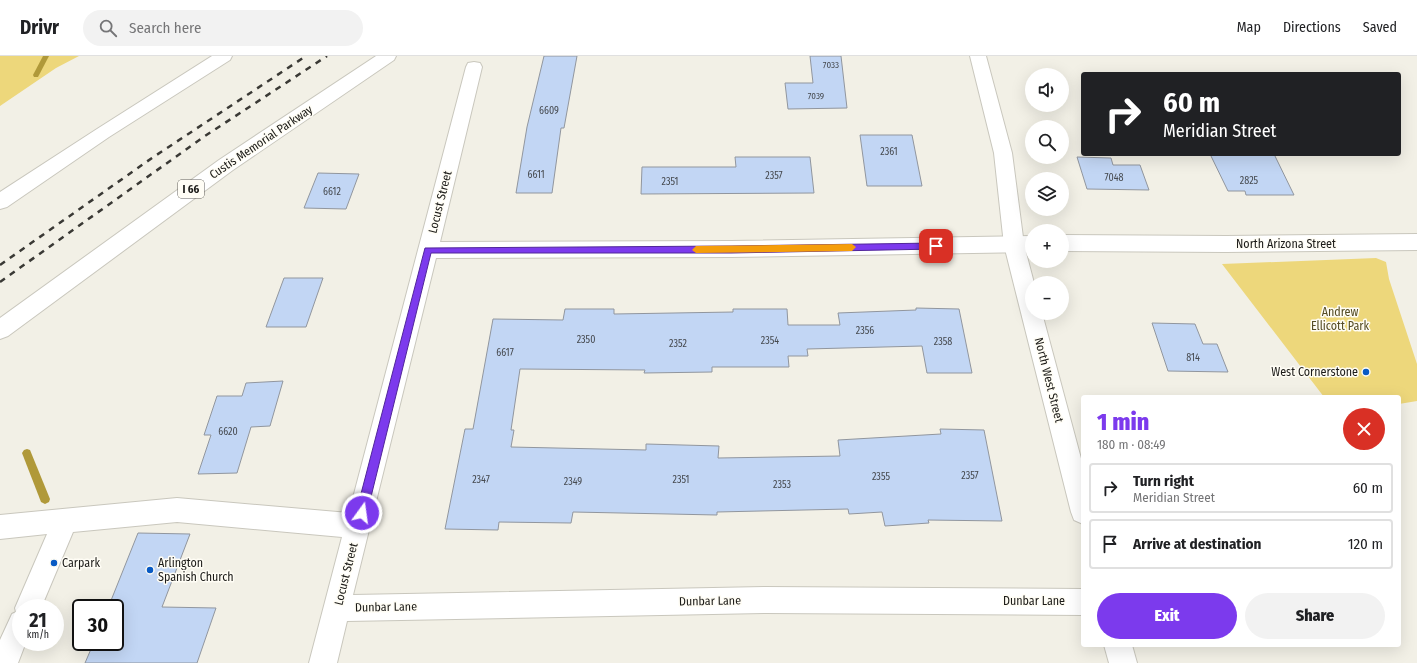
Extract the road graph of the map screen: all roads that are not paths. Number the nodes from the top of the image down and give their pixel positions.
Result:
1 (224, 56) edge
2 (388, 56) edge
3 (978, 56) edge
4 (474, 66) dead end
5 (0, 202) edge
6 (1417, 242) edge
7 (1069, 243) edge
8 (1023, 244) edge
9 (428, 250) junction
10 (0, 330) edge
11 (1081, 503) edge
12 (65, 521) junction
13 (358, 526) junction
14 (0, 527) edge
15 (32, 599) edge
16 (1081, 602) edge
17 (338, 608) junction
18 (12, 644) edge
19 (1119, 647) edge
20 (4, 663) edge
21 (323, 663) edge
22 (1123, 663) edge

1 - 5 main road
2 - 10 main road, Custis Memorial Parkway / I 66
3 - 8 main road, North West Street
4 - 9 main road, Locust Street
6 - 7 main road, North Arizona Street
8 - 9 main road
8 - 11 main road, North West Street
9 - 13 main road, Locust Street
12 - 13 main road
12 - 14 main road
12 - 15 main road
13 - 17 main road, Locust Street
16 - 17 main road, Dunbar Lane
17 - 21 main road, Locust Street
18 - 20 main road
19 - 22 main road

